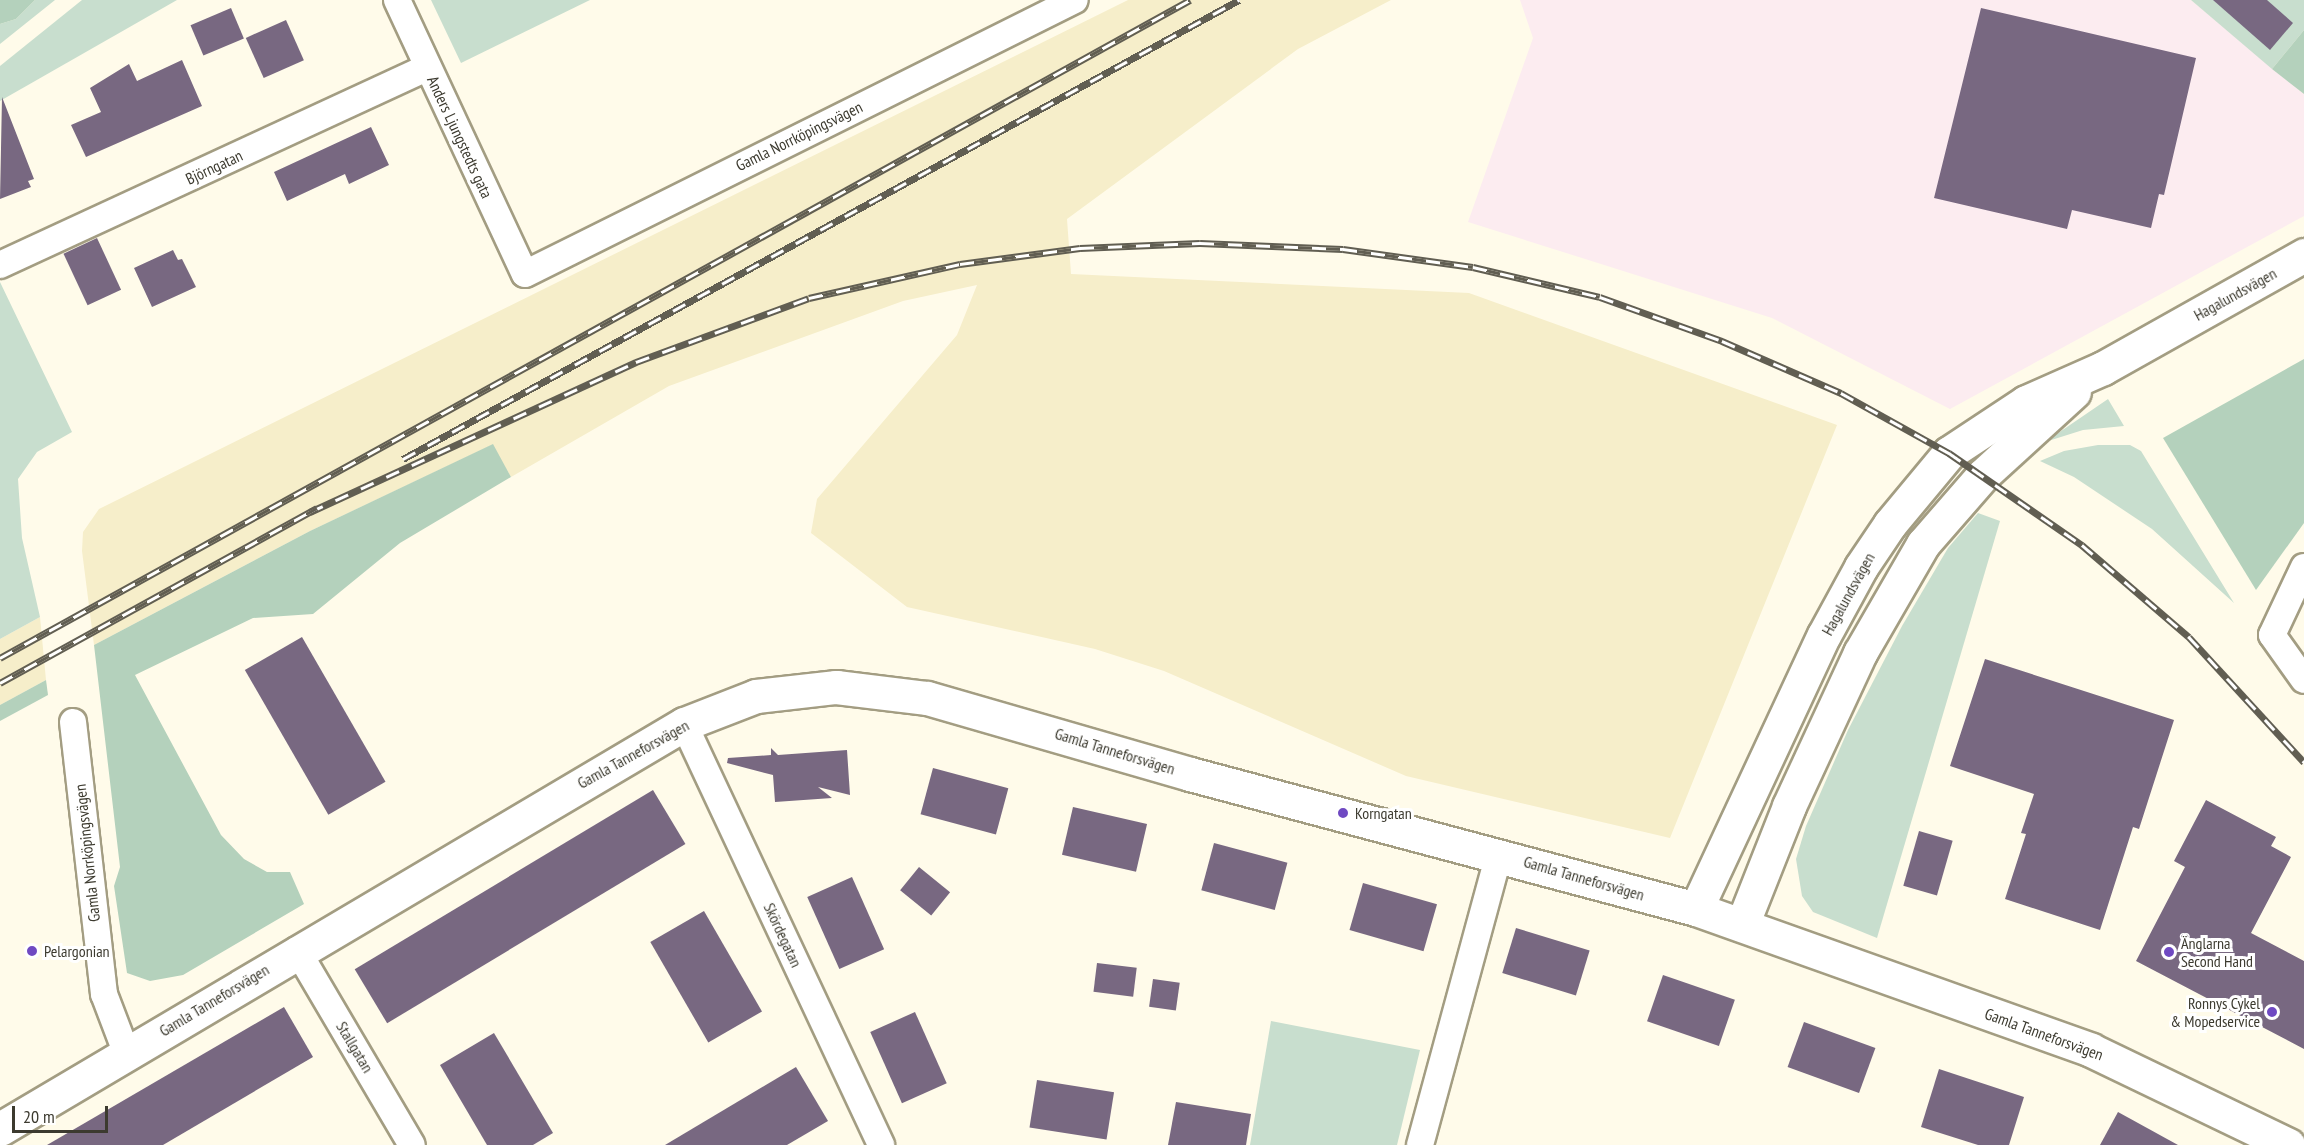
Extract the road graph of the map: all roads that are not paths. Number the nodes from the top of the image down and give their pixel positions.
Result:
1 (397, 0) edge
2 (1075, 0) edge
3 (427, 68) junction
4 (2304, 255) edge
5 (0, 265) edge
6 (525, 274) joint
7 (2103, 368) junction
8 (2304, 567) edge
9 (2304, 680) edge
10 (73, 722) dead end
11 (684, 724) junction
12 (1499, 854) junction
13 (1696, 909) junction
14 (1742, 925) junction
15 (297, 950) junction
16 (126, 1052) junction
17 (0, 1129) edge
18 (412, 1145) edge
19 (881, 1145) edge
20 (1420, 1145) edge
21 (2288, 1145) edge

1 - 3 street, Anders Ljungstedts gata
2 - 6 street, Gamla Norrköpingsvägen
3 - 5 street, Björngatan
3 - 6 street, Anders Ljungstedts gata
4 - 7 street, Hagalundsvägen
7 - 13 street, Hagalundsvägen
7 - 14 street, Hagalundsvägen
8 - 9 street
10 - 16 street, Gamla Norrköpingsvägen
11 - 12 street, Gamla Tanneforsvägen
11 - 15 street, Gamla Tanneforsvägen
11 - 19 street, Skördegatan
12 - 13 street, Gamla Tanneforsvägen
12 - 20 street
13 - 14 street, Gamla Tanneforsvägen
14 - 21 street, Gamla Tanneforsvägen
15 - 16 street, Gamla Tanneforsvägen
15 - 18 street, Stallgatan
16 - 17 street, Gamla Tanneforsvägen

